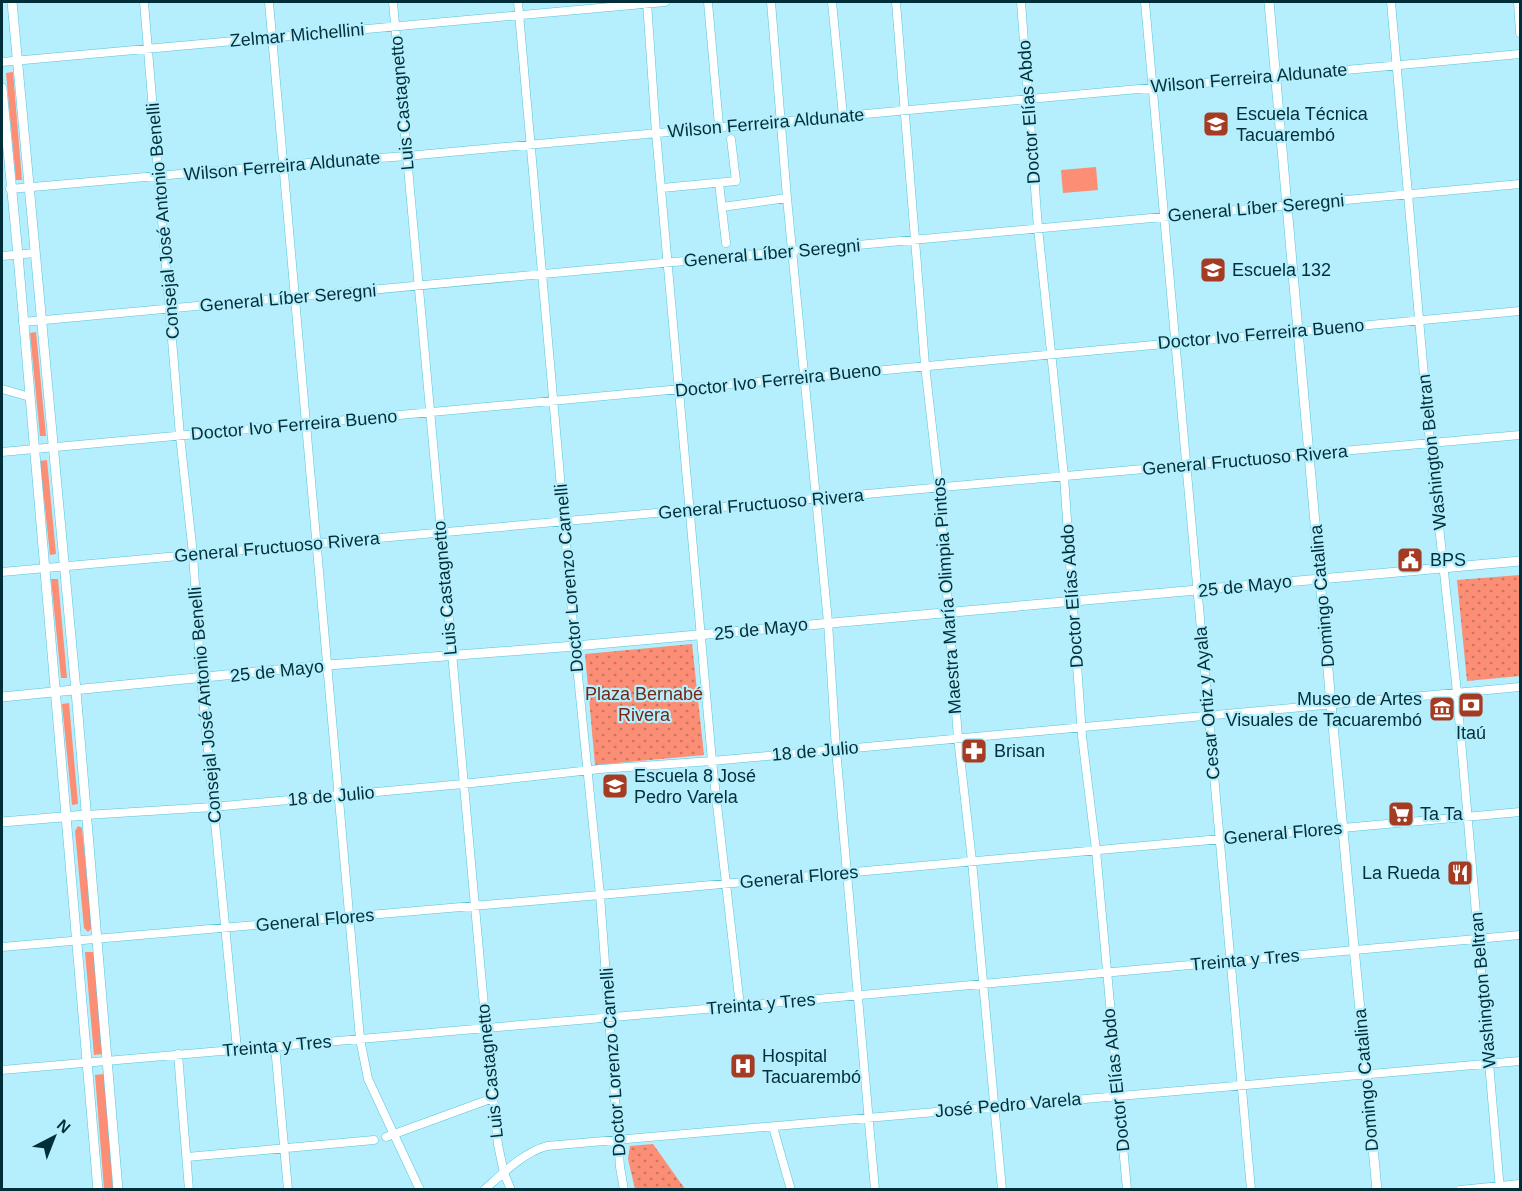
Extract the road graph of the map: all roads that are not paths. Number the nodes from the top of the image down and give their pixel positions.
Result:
1 (12, 2) edge
2 (144, 2) edge
3 (268, 2) edge
4 (393, 2) edge
5 (518, 2) edge
6 (647, 2) edge
7 (665, 2) edge
8 (708, 2) edge
9 (771, 2) edge
10 (832, 2) edge
11 (896, 2) edge
12 (1021, 2) edge
13 (1145, 2) edge
14 (1269, 2) edge
15 (1391, 2) edge
16 (1518, 2) edge
17 (519, 15) junction
18 (395, 26) junction
19 (1521, 33) edge
20 (272, 37) junction
21 (148, 49) junction
22 (1521, 54) edge
23 (18, 60) junction
24 (2, 62) edge
25 (1396, 65) junction
26 (1276, 77) junction
27 (1153, 87) junction
28 (2, 88) edge
29 (1029, 99) junction
30 (906, 110) junction
31 (3, 114) edge
32 (843, 116) junction
33 (781, 122) junction
34 (719, 126) junction
35 (656, 133) junction
36 (732, 139) dead end
37 (530, 144) junction
38 (407, 156) junction
39 (282, 165) junction
40 (158, 177) junction
41 (719, 183) junction
42 (1521, 184) edge
43 (29, 188) junction
44 (662, 188) junction
45 (10, 189) junction
46 (1408, 194) junction
47 (787, 198) junction
48 (1287, 206) junction
49 (722, 207) junction
50 (1164, 216) junction
51 (1038, 228) junction
52 (916, 239) junction
53 (726, 243) dead end
54 (793, 251) junction
55 (35, 253) junction
56 (18, 255) junction
57 (2, 256) edge
58 (669, 263) junction
59 (543, 274) junction
60 (418, 286) junction
61 (295, 297) junction
62 (171, 308) junction
63 (1521, 311) edge
64 (1419, 320) junction
65 (42, 321) junction
66 (23, 322) junction
67 (1298, 330) junction
68 (1175, 343) junction
69 (1052, 354) junction
70 (926, 365) junction
71 (804, 378) junction
72 (2, 389) edge
73 (680, 390) junction
74 (30, 397) junction
75 (553, 401) junction
76 (429, 413) junction
77 (306, 424) junction
78 (1521, 435) edge
79 (180, 436) junction
80 (1430, 443) junction
81 (53, 448) junction
82 (34, 450) junction
83 (2, 452) edge
84 (1310, 454) junction
85 (1186, 465) junction
86 (1064, 476) junction
87 (939, 488) junction
88 (815, 499) junction
89 (691, 510) junction
90 (564, 522) junction
91 (440, 532) junction
92 (317, 543) junction
93 (193, 554) junction
94 (1521, 561) edge
95 (64, 567) junction
96 (44, 568) junction
97 (1444, 568) junction
98 (2, 572) edge
99 (1321, 578) junction
100 (1197, 590) junction
101 (1074, 601) junction
102 (949, 612) junction
103 (828, 622) junction
104 (702, 634) junction
105 (575, 646) junction
106 (450, 656) junction
107 (328, 665) junction
108 (201, 678) junction
109 (1521, 687) edge
110 (76, 691) junction
111 (56, 693) junction
112 (1456, 693) junction
113 (2, 697) edge
114 (1331, 704) junction
115 (1209, 716) junction
116 (1082, 727) junction
117 (958, 738) junction
118 (836, 749) junction
119 (712, 761) junction
120 (587, 770) junction
121 (463, 784) junction
122 (338, 795) junction
123 (213, 807) junction
124 (1521, 812) edge
125 (86, 815) junction
126 (1468, 817) junction
127 (65, 818) junction
128 (2, 822) edge
129 (1342, 827) junction
130 (1218, 839) junction
131 (1096, 849) junction
132 (972, 861) junction
133 (848, 872) junction
134 (727, 883) junction
135 (600, 896) junction
136 (474, 906) junction
137 (350, 917) junction
138 (226, 927) junction
139 (1521, 935) edge
140 (97, 939) junction
141 (1477, 939) junction
142 (77, 941) junction
143 (2, 947) edge
144 (1355, 950) junction
145 (1230, 961) junction
146 (1106, 972) junction
147 (982, 983) junction
148 (859, 995) junction
149 (740, 1006) junction
150 (609, 1017) junction
151 (486, 1028) junction
152 (360, 1039) junction
153 (275, 1046) junction
154 (237, 1049) junction
155 (178, 1054) junction
156 (108, 1061) junction
157 (1521, 1061) edge
158 (88, 1062) junction
159 (1490, 1064) junction
160 (2, 1070) edge
161 (1365, 1075) junction
162 (1241, 1084) junction
163 (1118, 1095) junction
164 (493, 1098) junction
165 (994, 1106) junction
166 (870, 1117) junction
167 (773, 1127) junction
168 (390, 1136) junction
169 (374, 1140) dead end
170 (618, 1140) junction
171 (285, 1148) junction
172 (187, 1157) junction
173 (504, 1173) junction
174 (1521, 1184) edge
175 (1500, 1188) edge
176 (98, 1190) edge
177 (118, 1190) edge
178 (189, 1190) edge
179 (288, 1190) edge
180 (420, 1190) edge
181 (484, 1190) edge
182 (511, 1190) edge
183 (624, 1190) edge
184 (791, 1190) edge
185 (875, 1190) edge
186 (1002, 1190) edge
187 (1127, 1190) edge
188 (1251, 1190) edge
189 (1377, 1190) edge
190 (1460, 1190) edge

1 - 23 street
2 - 21 street, Consejal José Antonio Benelli
3 - 20 street
4 - 18 street, Luis Castagnetto
5 - 17 street, Doctor Lorenzo Carnelli
6 - 7 street, Zelmar Michellini
6 - 17 street, Zelmar Michellini
6 - 35 street
8 - 34 street
9 - 33 street
10 - 32 street
11 - 30 street, Maestra María Olimpia Pintos
12 - 29 street, Doctor Elías Abdo
13 - 27 street, Cesar Ortiz y Ayala
14 - 26 street, Domingo Catalina
15 - 25 street, Washington Beltran
16 - 19 street
17 - 18 street, Zelmar Michellini
17 - 37 street, Doctor Lorenzo Carnelli
18 - 20 street, Zelmar Michellini
18 - 38 street, Luis Castagnetto
20 - 21 street, Zelmar Michellini
20 - 39 street
21 - 23 street, Zelmar Michellini
21 - 40 street, Consejal José Antonio Benelli
22 - 25 street, Wilson Ferreira Aldunate
23 - 24 street, Zelmar Michellini
23 - 43 street
25 - 26 street, Wilson Ferreira Aldunate
25 - 46 street, Washington Beltran
26 - 27 street, Wilson Ferreira Aldunate
26 - 48 street, Domingo Catalina
27 - 29 street, Wilson Ferreira Aldunate
27 - 50 street, Cesar Ortiz y Ayala
28 - 31 street
29 - 30 street, Wilson Ferreira Aldunate
29 - 51 street, Doctor Elías Abdo
30 - 32 street, Wilson Ferreira Aldunate
30 - 52 street, Maestra María Olimpia Pintos
31 - 45 street
32 - 33 street, Wilson Ferreira Aldunate
33 - 34 street, Wilson Ferreira Aldunate
33 - 47 street
34 - 35 street, Wilson Ferreira Aldunate
35 - 37 street, Wilson Ferreira Aldunate
35 - 44 street
36 - 41 street
37 - 38 street, Wilson Ferreira Aldunate
37 - 59 street, Doctor Lorenzo Carnelli
38 - 39 street, Wilson Ferreira Aldunate
38 - 60 street, Luis Castagnetto
39 - 40 street, Wilson Ferreira Aldunate
39 - 61 street
40 - 43 street, Wilson Ferreira Aldunate
40 - 62 street, Consejal José Antonio Benelli
41 - 44 street
41 - 49 street
42 - 46 street, General Líber Seregni
43 - 45 street, Wilson Ferreira Aldunate
43 - 55 street
44 - 58 street
45 - 56 street
46 - 48 street, General Líber Seregni
46 - 64 street, Washington Beltran
47 - 49 street
47 - 54 street
48 - 50 street, General Líber Seregni
48 - 67 street, Domingo Catalina
49 - 53 street
50 - 51 street, General Líber Seregni
50 - 68 street, Cesar Ortiz y Ayala
51 - 52 street, General Líber Seregni
51 - 69 street, Doctor Elías Abdo
52 - 54 street, General Líber Seregni
52 - 70 street, Maestra María Olimpia Pintos
54 - 58 street, General Líber Seregni
54 - 71 street
55 - 56 street
55 - 65 street
56 - 57 street
56 - 66 street
58 - 59 street, General Líber Seregni
58 - 73 street
59 - 60 street, General Líber Seregni
59 - 75 street, Doctor Lorenzo Carnelli
60 - 61 street, General Líber Seregni
60 - 76 street, Luis Castagnetto
61 - 62 street, General Líber Seregni
61 - 77 street
62 - 65 street, General Líber Seregni
62 - 79 street, Consejal José Antonio Benelli
63 - 64 street, Doctor Ivo Ferreira Bueno
64 - 67 street, Doctor Ivo Ferreira Bueno
64 - 80 street, Washington Beltran
65 - 66 street, General Líber Seregni
65 - 81 street
66 - 74 street
67 - 68 street, Doctor Ivo Ferreira Bueno
67 - 84 street, Domingo Catalina
68 - 69 street, Doctor Ivo Ferreira Bueno
68 - 85 street, Cesar Ortiz y Ayala
69 - 70 street, Doctor Ivo Ferreira Bueno
69 - 86 street, Doctor Elías Abdo
70 - 71 street, Doctor Ivo Ferreira Bueno
70 - 87 street, Maestra María Olimpia Pintos
71 - 73 street, Doctor Ivo Ferreira Bueno
71 - 88 street
72 - 74 street
73 - 75 street, Doctor Ivo Ferreira Bueno
73 - 89 street
74 - 82 street
75 - 76 street, Doctor Ivo Ferreira Bueno
75 - 90 street, Doctor Lorenzo Carnelli
76 - 77 street, Doctor Ivo Ferreira Bueno
76 - 91 street, Luis Castagnetto
77 - 79 street, Doctor Ivo Ferreira Bueno
77 - 92 street
78 - 80 street, General Fructuoso Rivera
79 - 81 street, Doctor Ivo Ferreira Bueno
79 - 93 street, Consejal José Antonio Benelli
80 - 84 street, General Fructuoso Rivera
80 - 97 street, Washington Beltran
81 - 82 street, Doctor Ivo Ferreira Bueno
81 - 95 street
82 - 83 street, Doctor Ivo Ferreira Bueno
82 - 96 street
84 - 85 street, General Fructuoso Rivera
84 - 99 street, Domingo Catalina
85 - 86 street, General Fructuoso Rivera
85 - 100 street, Cesar Ortiz y Ayala
86 - 87 street, General Fructuoso Rivera
86 - 101 street, Doctor Elías Abdo
87 - 88 street, General Fructuoso Rivera
87 - 102 street, Maestra María Olimpia Pintos
88 - 89 street, General Fructuoso Rivera
88 - 103 street
89 - 90 street, General Fructuoso Rivera
89 - 104 street
90 - 91 street, General Fructuoso Rivera
90 - 105 street, Doctor Lorenzo Carnelli
91 - 92 street, General Fructuoso Rivera
91 - 106 street, Luis Castagnetto
92 - 93 street, General Fructuoso Rivera
92 - 107 street
93 - 95 street, General Fructuoso Rivera
93 - 108 street, Consejal José Antonio Benelli
94 - 97 street, 25 de Mayo
95 - 96 street, General Fructuoso Rivera
95 - 110 street
96 - 98 street, General Fructuoso Rivera
96 - 111 street
97 - 99 street, 25 de Mayo
97 - 112 street, Washington Beltran
99 - 100 street, 25 de Mayo
99 - 114 street, Domingo Catalina
100 - 101 street, 25 de Mayo
100 - 115 street, Cesar Ortiz y Ayala
101 - 102 street, 25 de Mayo
101 - 116 street, Doctor Elías Abdo
102 - 103 street, 25 de Mayo
102 - 117 street, Maestra María Olimpia Pintos
103 - 104 street, 25 de Mayo
103 - 118 street
104 - 105 street, 25 de Mayo
104 - 119 street
105 - 106 street, 25 de Mayo
105 - 120 street, Doctor Lorenzo Carnelli
106 - 107 street, 25 de Mayo
106 - 121 street, Luis Castagnetto
107 - 108 street, 25 de Mayo
107 - 122 street
108 - 110 street, 25 de Mayo
108 - 123 street, Consejal José Antonio Benelli
109 - 112 street, 18 de Julio
110 - 111 street, 25 de Mayo
110 - 125 street
111 - 113 street, 25 de Mayo
111 - 127 street
112 - 114 street, 18 de Julio
112 - 126 street, Washington Beltran
114 - 115 street, 18 de Julio
114 - 129 street, Domingo Catalina
115 - 116 street, 18 de Julio
115 - 130 street, Cesar Ortiz y Ayala
116 - 117 street, 18 de Julio
116 - 131 street, Doctor Elías Abdo
117 - 118 street, 18 de Julio
117 - 132 street, Maestra María Olimpia Pintos
118 - 119 street, 18 de Julio
118 - 133 street
119 - 120 street, 18 de Julio
119 - 134 street
120 - 121 street, 18 de Julio
120 - 135 street, Doctor Lorenzo Carnelli
121 - 122 street, 18 de Julio
121 - 136 street, Luis Castagnetto
122 - 123 street, 18 de Julio
122 - 137 street
123 - 125 street, 18 de Julio
123 - 138 street, Consejal José Antonio Benelli
124 - 126 street, General Flores
125 - 127 street, 18 de Julio
125 - 140 street
126 - 129 street, General Flores
126 - 141 street, Washington Beltran
127 - 128 street, 18 de Julio
127 - 142 street
129 - 130 street, General Flores
129 - 144 street, Domingo Catalina
130 - 131 street, General Flores
130 - 145 street, Cesar Ortiz y Ayala
131 - 132 street, General Flores
131 - 146 street, Doctor Elías Abdo
132 - 133 street, General Flores
132 - 147 street, Maestra María Olimpia Pintos
133 - 134 street, General Flores
133 - 148 street
134 - 135 street, General Flores
134 - 149 street
135 - 136 street, General Flores
135 - 150 street, Doctor Lorenzo Carnelli
136 - 137 street, General Flores
136 - 151 street, Luis Castagnetto
137 - 138 street, General Flores
137 - 152 street
138 - 140 street, General Flores
138 - 154 street, Consejal José Antonio Benelli
139 - 141 street, Treinta y Tres
140 - 142 street, General Flores
140 - 156 street
141 - 144 street, Treinta y Tres
141 - 159 street, Washington Beltran
142 - 143 street, General Flores
142 - 158 street
144 - 145 street, Treinta y Tres
144 - 161 street, Domingo Catalina
145 - 146 street, Treinta y Tres
145 - 162 street, Cesar Ortiz y Ayala
146 - 147 street, Treinta y Tres
146 - 163 street, Doctor Elías Abdo
147 - 148 street, Treinta y Tres
147 - 165 street, Maestra María Olimpia Pintos
148 - 149 street, Treinta y Tres
148 - 166 street
149 - 150 street, Treinta y Tres
150 - 151 street, Treinta y Tres
150 - 170 street, Doctor Lorenzo Carnelli
151 - 152 street, Treinta y Tres
151 - 164 street, Luis Castagnetto
152 - 153 street, Treinta y Tres
152 - 168 street
153 - 154 street, Treinta y Tres
153 - 171 street
154 - 155 street, Treinta y Tres
155 - 156 street, Treinta y Tres
155 - 172 street
156 - 158 street, Treinta y Tres
156 - 177 street
157 - 159 street, José Pedro Varela
158 - 160 street, Treinta y Tres
158 - 176 street
159 - 161 street, José Pedro Varela
159 - 175 street, Washington Beltran
161 - 162 street, José Pedro Varela
161 - 189 street, Domingo Catalina
162 - 163 street, José Pedro Varela
162 - 188 street, Cesar Ortiz y Ayala
163 - 165 street, José Pedro Varela
163 - 187 street, Doctor Elías Abdo
164 - 168 street
164 - 173 street, Luis Castagnetto
165 - 166 street, José Pedro Varela
165 - 186 street, Maestra María Olimpia Pintos
166 - 167 street, José Pedro Varela
166 - 185 street
167 - 170 street, José Pedro Varela
167 - 184 street
168 - 180 street
169 - 171 street
170 - 173 street, José Pedro Varela
170 - 183 street, Doctor Lorenzo Carnelli
171 - 172 street
171 - 179 street
172 - 178 street
173 - 181 street, José Pedro Varela
173 - 182 street, Luis Castagnetto
174 - 175 street
175 - 190 street

